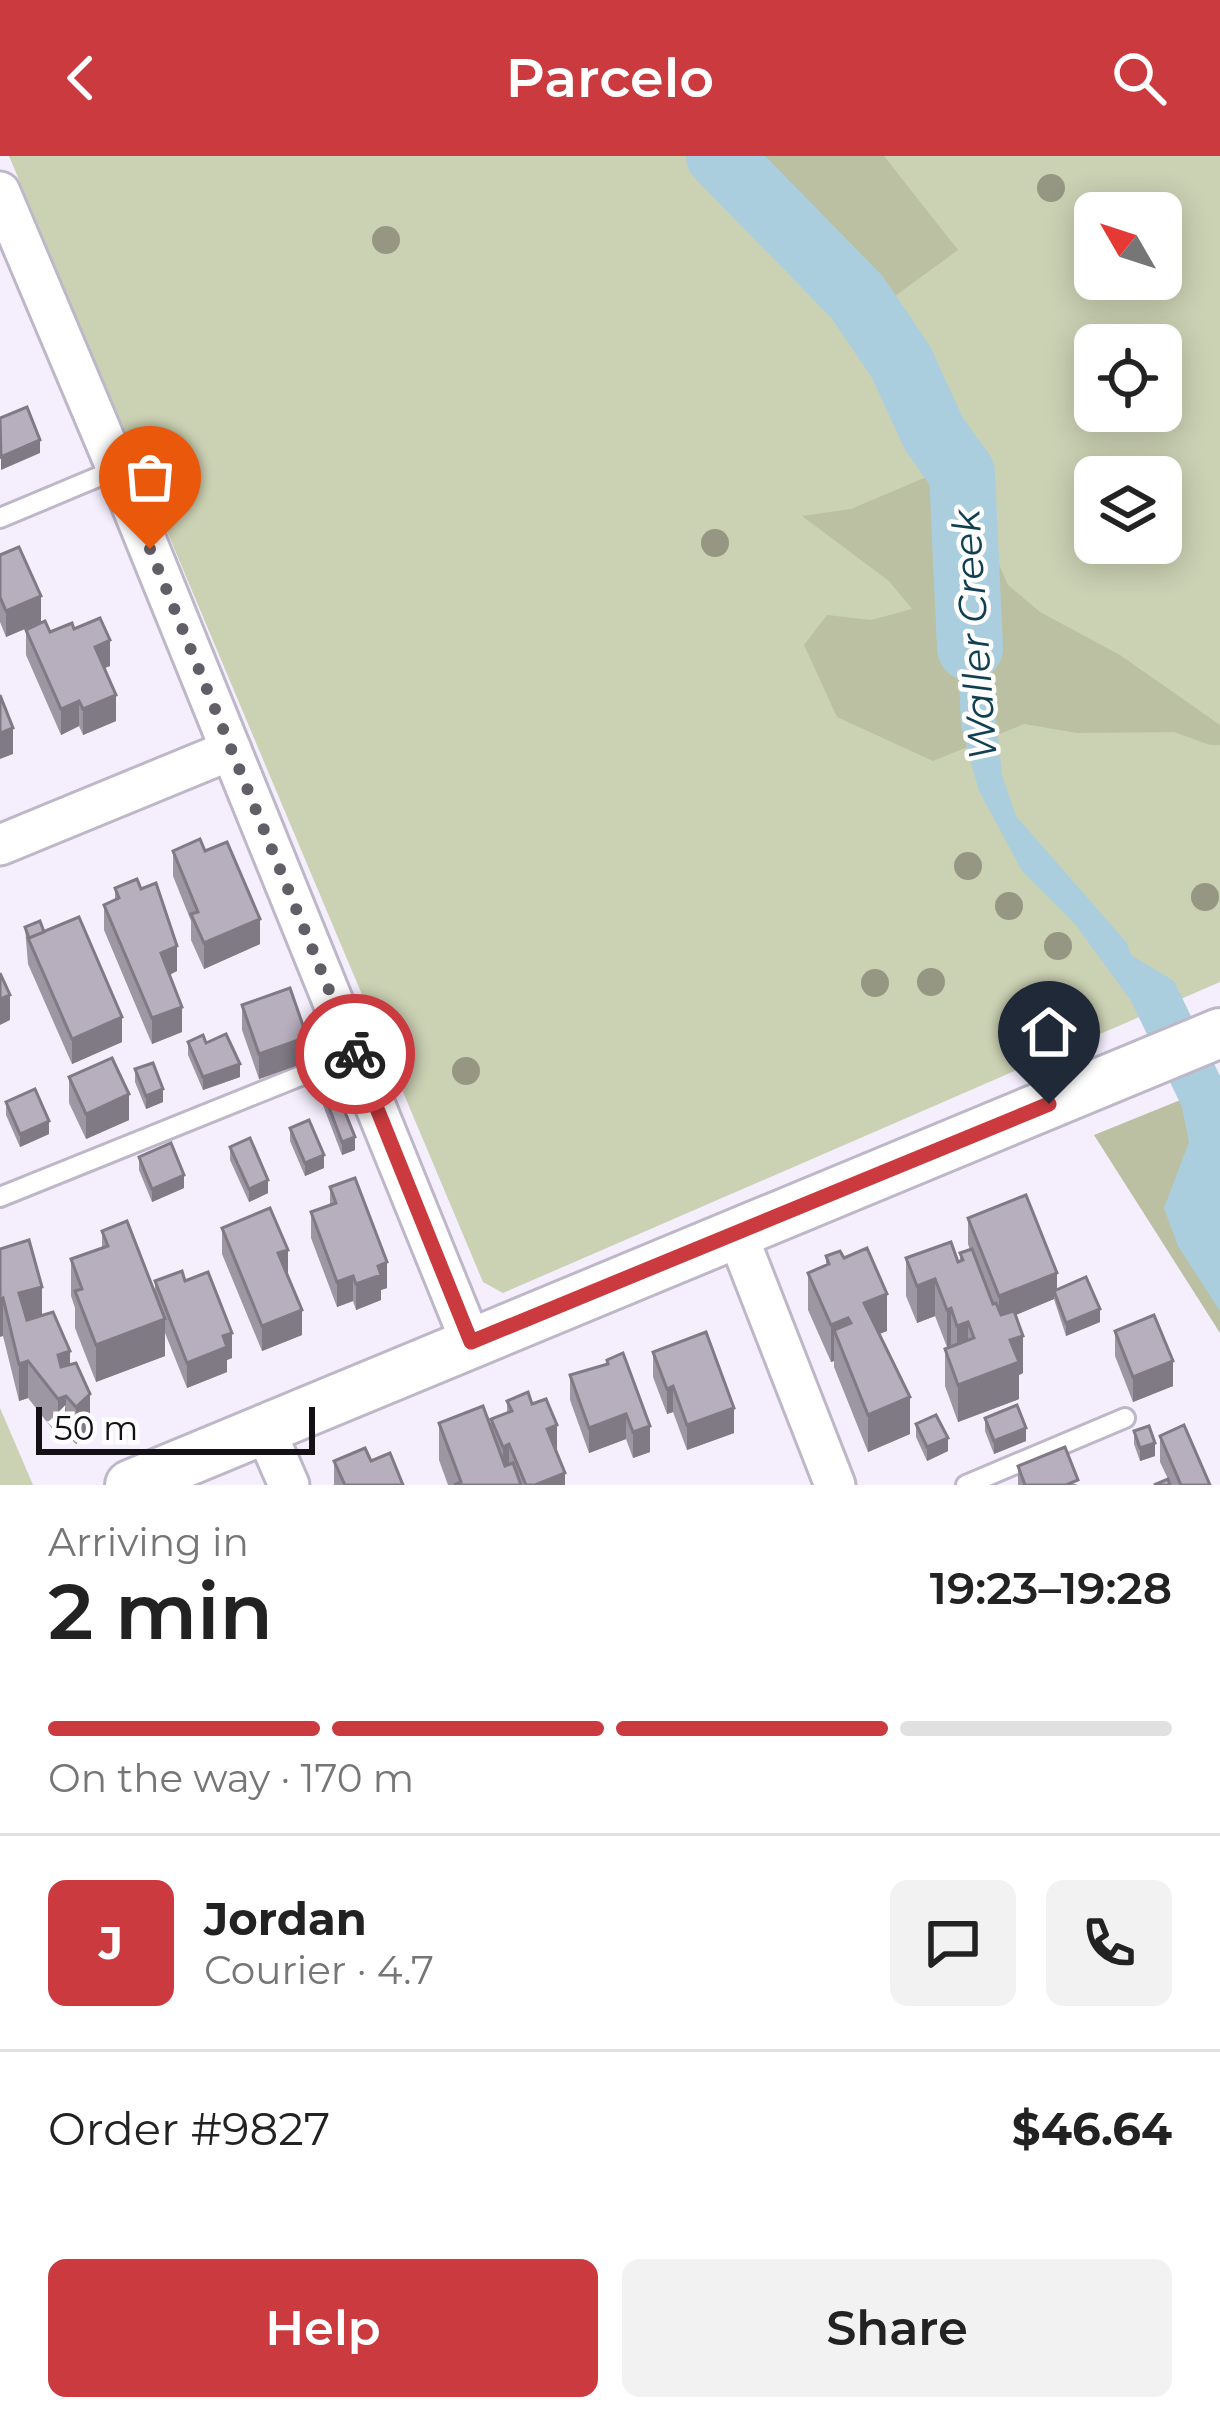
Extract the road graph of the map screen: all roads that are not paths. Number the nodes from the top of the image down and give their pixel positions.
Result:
1 (0, 192) edge
2 (117, 469) junction
3 (0, 518) edge
4 (231, 750) junction
5 (0, 845) edge
6 (1220, 1033) edge
7 (355, 1054) junction
8 (0, 1197) edge
9 (737, 1234) junction
10 (471, 1342) junction
11 (1126, 1418) dead end
12 (265, 1430) junction
13 (130, 1485) edge
14 (289, 1485) edge
15 (835, 1485) edge
16 (966, 1485) edge

1 - 2 street
2 - 3 lane
2 - 4 street
4 - 5 street
4 - 7 street
6 - 9 street
7 - 8 lane
7 - 10 street
9 - 10 street
9 - 15 street
10 - 12 street
11 - 16 lane
12 - 13 street
12 - 14 street

